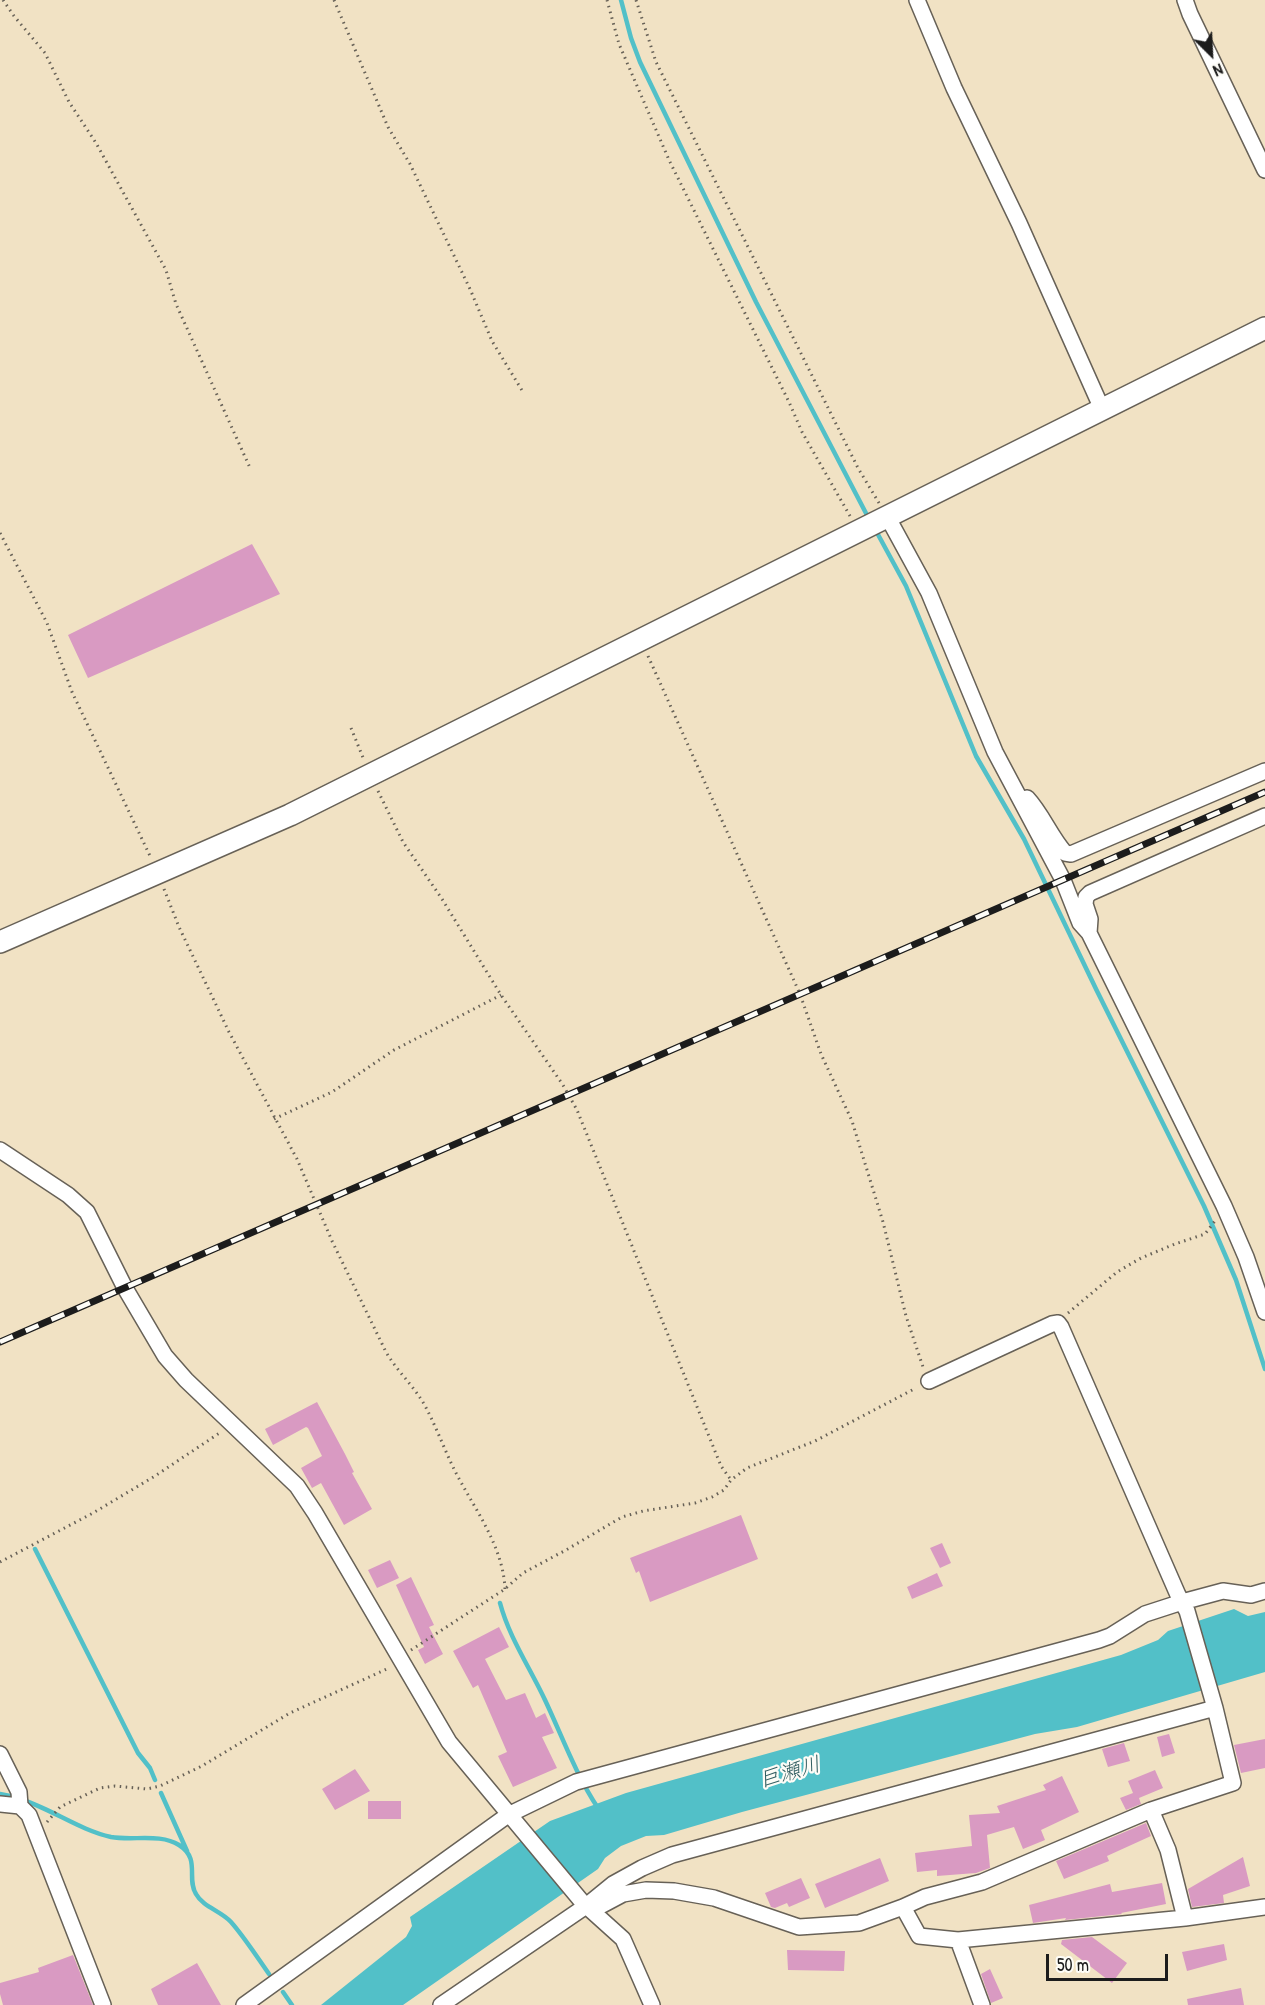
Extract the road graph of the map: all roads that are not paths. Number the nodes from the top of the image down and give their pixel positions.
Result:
1 (917, 0) edge
2 (1185, 0) edge
3 (1265, 170) edge
4 (1265, 328) edge
5 (1102, 409) junction
6 (886, 517) junction
7 (1265, 771) edge
8 (1011, 781) junction
9 (1265, 816) edge
10 (1089, 933) junction
11 (0, 942) edge
12 (0, 1150) edge
13 (1265, 1312) edge
14 (929, 1381) road end
15 (1265, 1591) edge
16 (1184, 1606) junction
17 (1214, 1703) junction
18 (0, 1754) edge
19 (19, 1800) junction
20 (0, 1804) edge
21 (1151, 1810) junction
22 (510, 1817) junction
23 (587, 1907) junction
24 (903, 1907) junction
25 (1265, 1907) edge
26 (1185, 1918) junction
27 (958, 1940) junction
28 (103, 2005) edge
29 (244, 2005) edge
30 (441, 2005) edge
31 (652, 2005) edge
32 (982, 2005) edge

1 - 5 street
2 - 3 street
4 - 5 street
5 - 6 street
6 - 8 street
6 - 11 street
7 - 8 street
8 - 10 street
9 - 10 street
10 - 13 street
12 - 22 street
14 - 16 street
15 - 16 street
16 - 17 street
16 - 22 street
17 - 21 street
17 - 23 street
18 - 19 street
19 - 20 street
19 - 28 street
21 - 24 street
21 - 26 street
22 - 23 street
22 - 29 street
23 - 24 street
23 - 30 street
23 - 31 street
24 - 27 street
25 - 26 street
26 - 27 street
27 - 32 street

